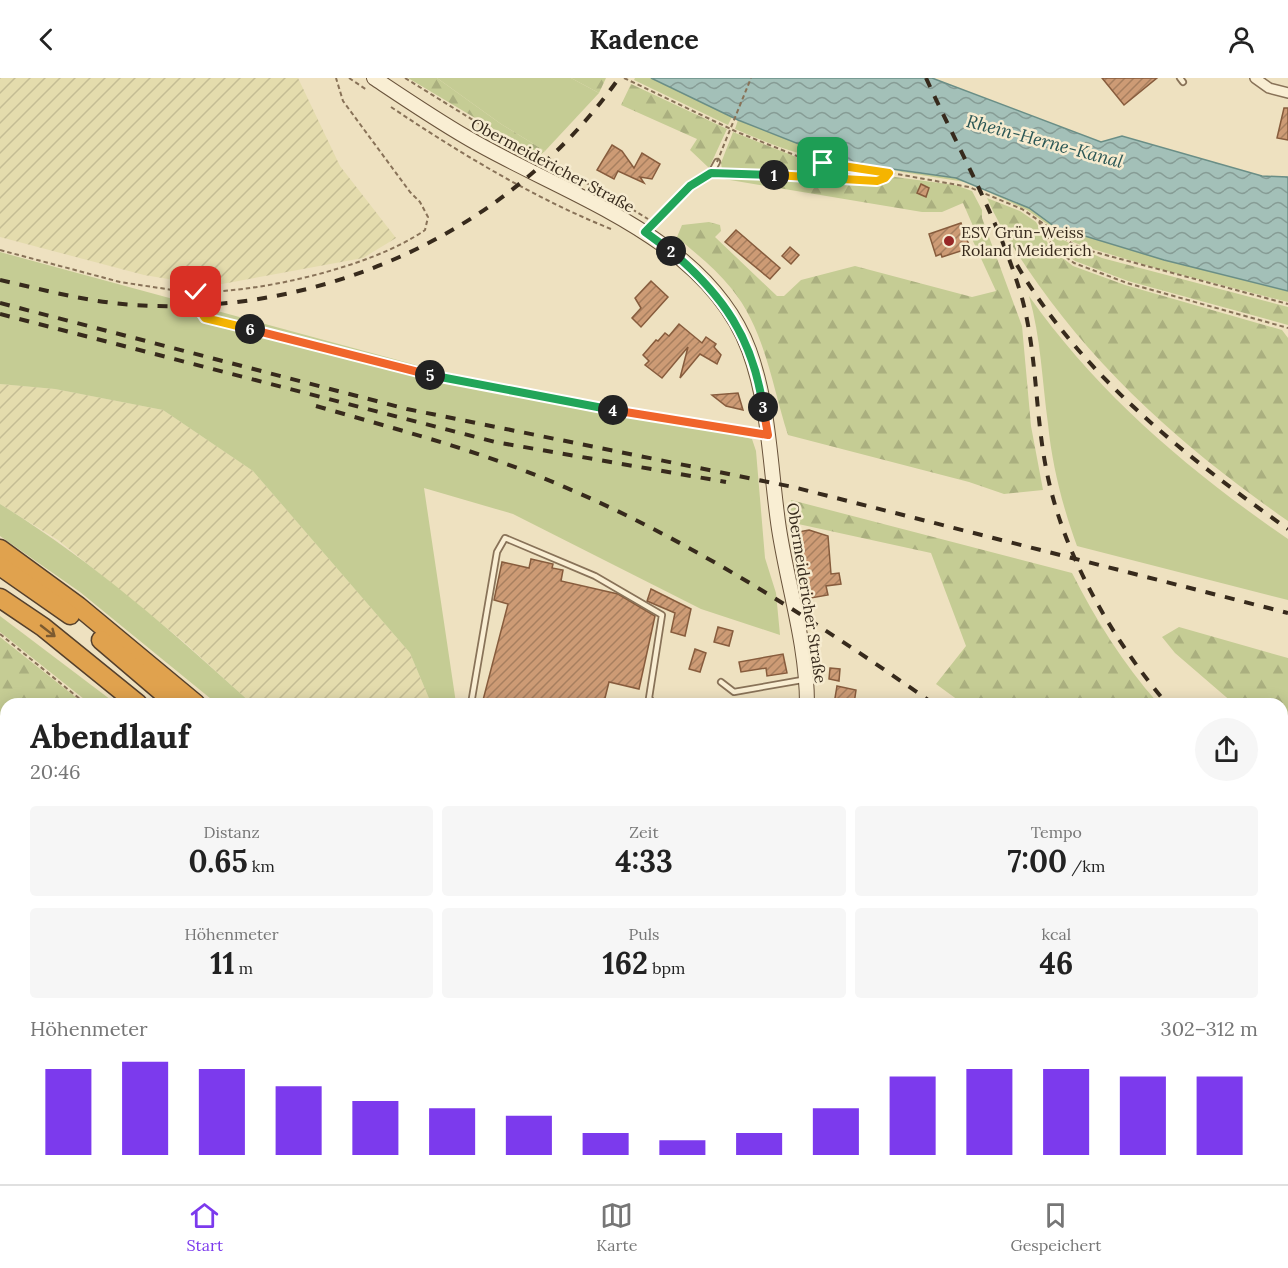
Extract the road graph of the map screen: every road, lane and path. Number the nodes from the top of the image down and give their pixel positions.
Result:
1 (336, 78) edge
2 (350, 78) edge
3 (405, 78) edge
4 (624, 78) edge
5 (751, 78) edge
6 (1256, 78) edge
7 (371, 84) edge
8 (1288, 93) edge
9 (386, 103) dead end
10 (717, 162) joint
11 (711, 173) junction
12 (889, 173) junction
13 (1039, 221) junction
14 (648, 227) junction
15 (613, 230) dead end
16 (0, 250) edge
17 (186, 291) junction
18 (1288, 304) edge
19 (1288, 328) edge
20 (755, 423) dead end
21 (757, 433) junction
22 (758, 440) dead end
23 (0, 549) edge
24 (0, 566) edge
25 (0, 598) edge
26 (0, 634) edge
27 (805, 679) junction
28 (721, 682) dead end
29 (79, 698) edge
30 (131, 698) edge
31 (169, 698) edge
32 (189, 698) edge
33 (472, 698) edge
34 (649, 698) edge
35 (807, 698) edge

1 - 17 path
2 - 7 path
3 - 14 path
4 - 12 path
5 - 10 path, bridge
6 - 8 street
7 - 14 main road, Obermeidericher Straße
9 - 15 path
10 - 11 lane
11 - 12 path
11 - 14 lane
12 - 13 path
13 - 18 path
13 - 19 path
14 - 27 main road, Obermeidericher Straße
16 - 17 path
17 - 21 path
20 - 21 path
21 - 22 path
23 - 32 highway
24 - 31 highway
25 -> 30 highway
26 - 29 path
27 - 28 lane
27 - 35 main road, Obermeidericher Straße
33 - 34 lane

